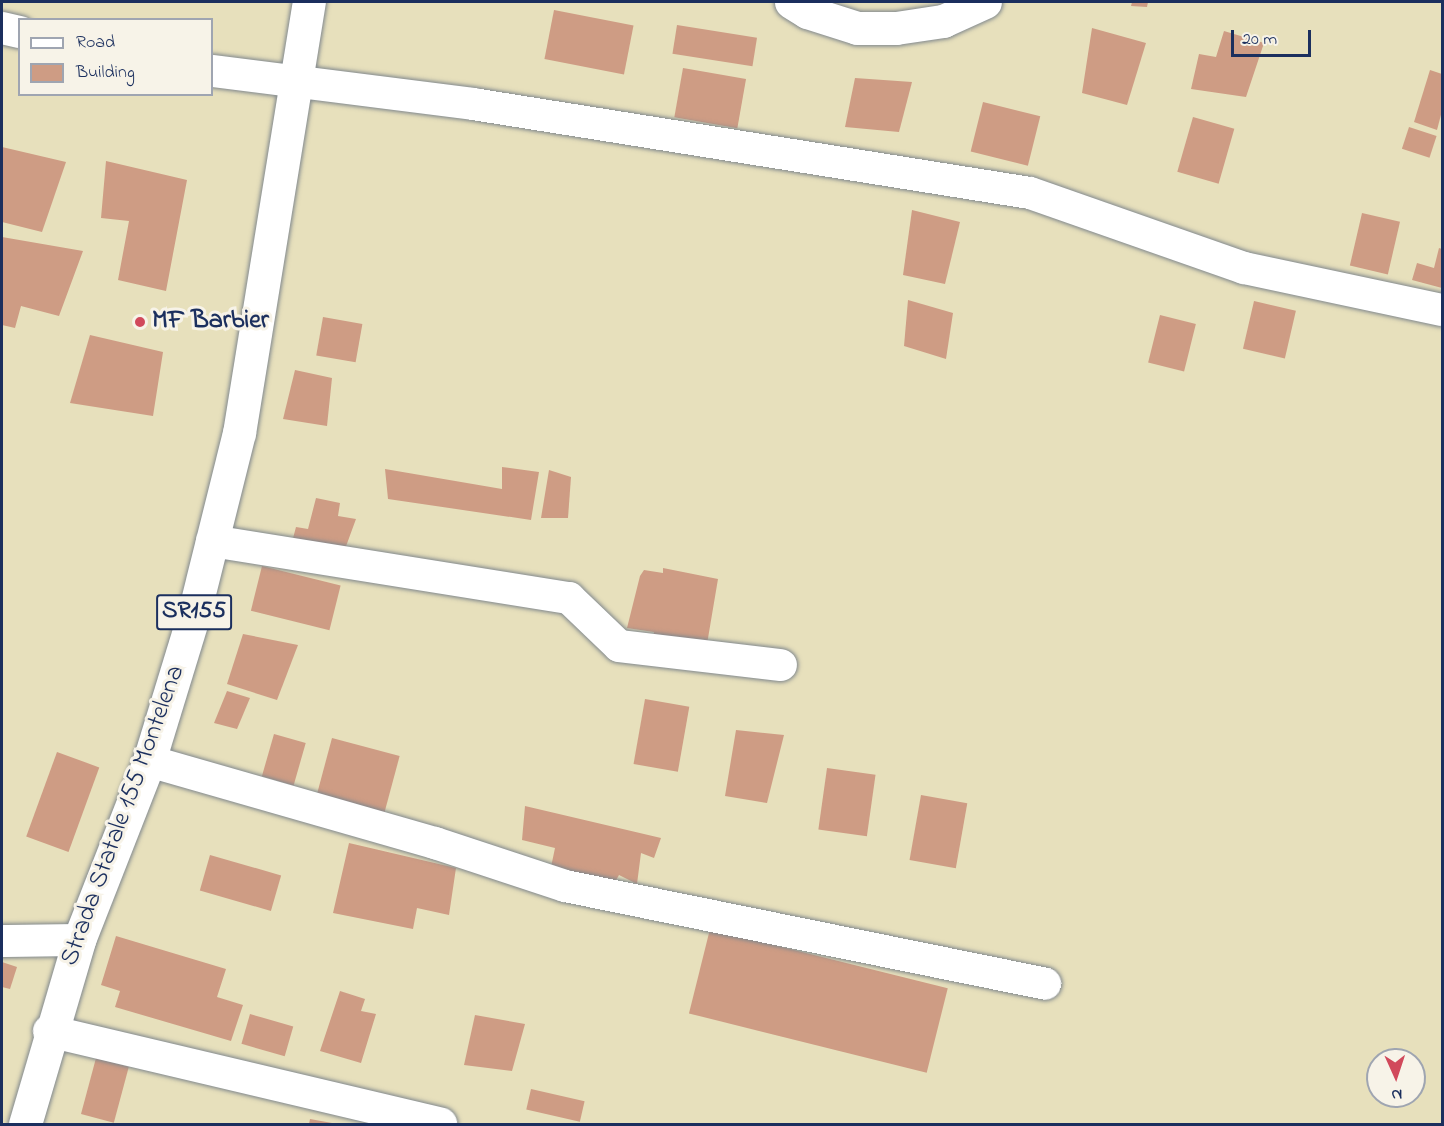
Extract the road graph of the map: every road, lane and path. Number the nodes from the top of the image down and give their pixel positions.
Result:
1 (309, 2) edge
2 (791, 2) edge
3 (985, 2) edge
4 (2, 28) edge
5 (18, 32) edge
6 (213, 71) edge
7 (298, 83) junction
8 (1443, 310) edge
9 (212, 541) junction
10 (782, 665) dead end
11 (149, 761) junction
12 (79, 940) junction
13 (2, 942) edge
14 (1045, 984) dead end
15 (49, 1031) junction
16 (26, 1125) edge
17 (441, 1125) edge

1 - 7 main road, SR155
2 - 3 main road
4 - 5 street
6 - 7 street
7 - 8 street
7 - 9 main road, Strada Statale 155 Montelena / SR155
9 - 10 street
9 - 11 main road, Strada Statale 155 Montelena / SR155
11 - 12 main road, Strada Statale 155 Montelena / SR155
11 - 14 street
12 - 13 street
12 - 15 main road, Strada Statale 155 Montelena / SR155
15 - 16 main road, Strada Statale 155 Montelena / SR155
15 - 17 street

